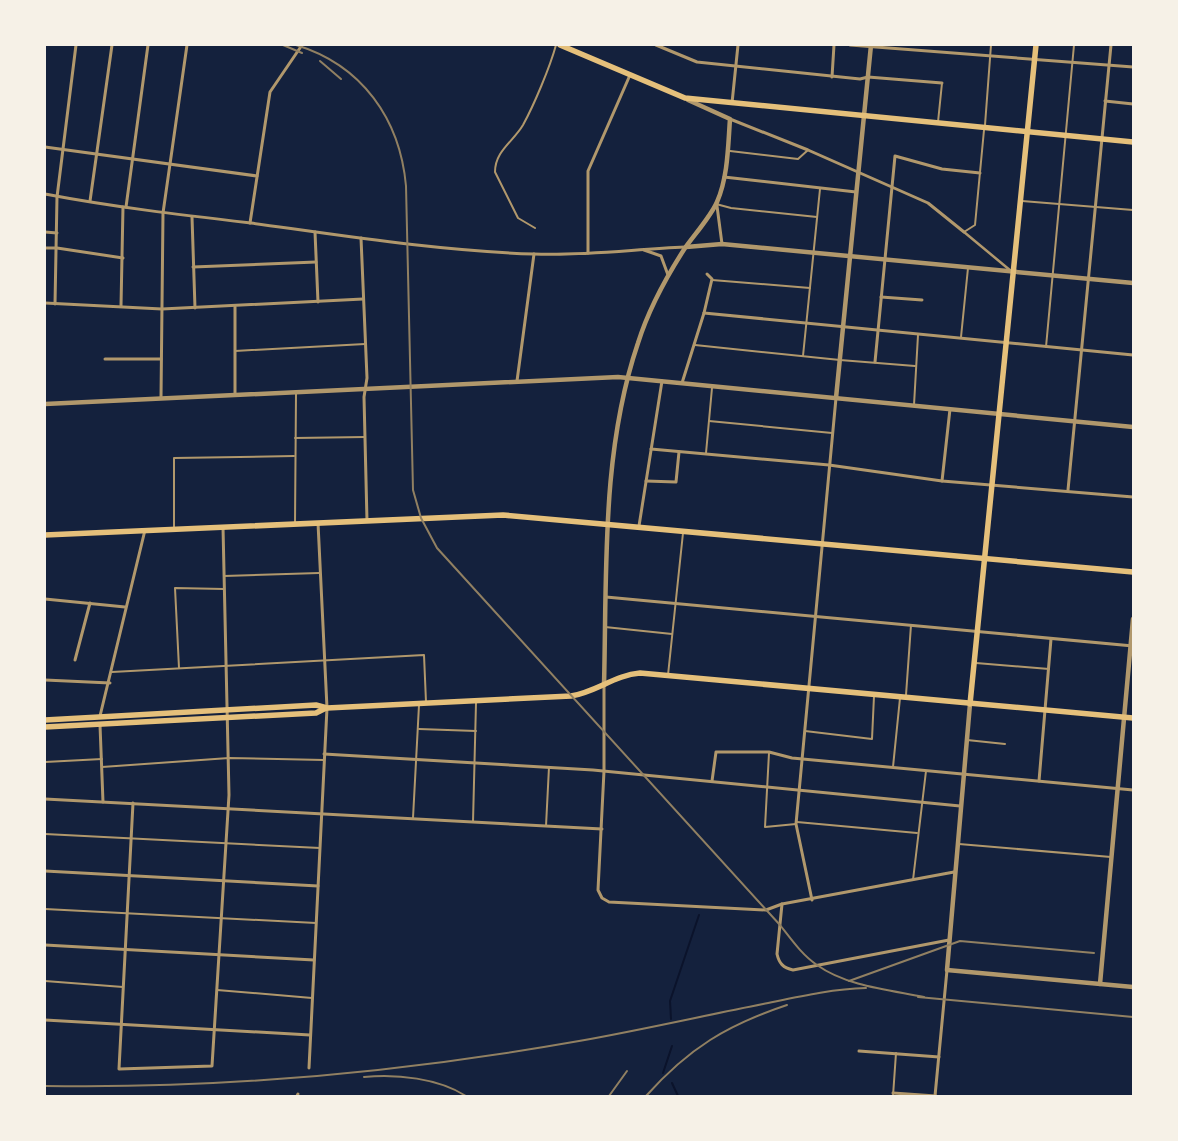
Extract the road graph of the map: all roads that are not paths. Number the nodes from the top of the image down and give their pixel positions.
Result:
1 (76, 45) edge
2 (112, 45) edge
3 (148, 45) edge
4 (187, 45) edge
5 (302, 45) edge
6 (556, 45) edge
7 (560, 45) edge
8 (656, 45) edge
9 (738, 45) edge
10 (834, 45) edge
11 (850, 45) edge
12 (991, 45) edge
13 (1036, 45) edge
14 (1074, 45) edge
15 (1111, 45) edge
16 (871, 46) edge
17 (990, 56) junction
18 (1034, 60) junction
19 (1072, 62) junction
20 (1109, 65) junction
21 (1133, 67) edge
22 (736, 68) junction
23 (630, 75) junction
24 (832, 77) junction
25 (868, 77) junction
26 (942, 83) joint
27 (685, 98) junction
28 (1105, 101) junction
29 (732, 104) junction
30 (1133, 104) edge
31 (864, 115) junction
32 (730, 120) junction
33 (938, 122) junction
34 (984, 126) junction
35 (1027, 132) junction
36 (1065, 136) junction
37 (1102, 139) junction
38 (1133, 142) edge
39 (45, 147) edge
40 (62, 149) junction
41 (808, 150) junction
42 (727, 151) junction
43 (97, 154) junction
44 (133, 158) junction
45 (170, 163) junction
46 (858, 173) junction
47 (980, 173) junction
48 (257, 176) junction
49 (724, 178) junction
50 (892, 187) junction
51 (820, 188) junction
52 (856, 192) junction
53 (45, 194) edge
54 (57, 196) junction
55 (90, 201) junction
56 (1022, 201) junction
57 (1059, 203) junction
58 (716, 204) junction
59 (1095, 206) junction
60 (125, 207) junction
61 (1133, 210) edge
62 (163, 213) junction
63 (192, 217) junction
64 (817, 217) junction
65 (250, 223) junction
66 (535, 228) dead end
67 (45, 232) edge
68 (315, 232) junction
69 (964, 232) junction
70 (57, 233) junction
71 (361, 238) junction
72 (722, 244) junction
73 (686, 247) junction
74 (45, 248) edge
75 (57, 248) junction
76 (641, 248) junction
77 (588, 253) junction
78 (813, 253) junction
79 (534, 254) junction
80 (849, 257) junction
81 (123, 258) junction
82 (885, 260) junction
83 (316, 262) junction
84 (193, 267) junction
85 (968, 268) junction
86 (1014, 273) junction
87 (708, 274) dead end
88 (668, 275) junction
89 (1053, 276) junction
90 (1088, 279) junction
91 (712, 280) junction
92 (1133, 283) edge
93 (810, 288) junction
94 (881, 297) junction
95 (363, 299) junction
96 (922, 300) dead end
97 (318, 302) junction
98 (45, 303) edge
99 (55, 304) junction
100 (121, 306) junction
101 (235, 307) junction
102 (195, 308) junction
103 (162, 309) junction
104 (704, 313) junction
105 (807, 323) junction
106 (843, 326) junction
107 (878, 330) junction
108 (918, 333) junction
109 (961, 337) junction
110 (1006, 342) junction
111 (366, 344) junction
112 (695, 345) junction
113 (1046, 346) junction
114 (1082, 350) junction
115 (235, 351) junction
116 (1133, 355) edge
117 (804, 356) junction
118 (105, 359) dead end
119 (161, 359) junction
120 (840, 360) junction
121 (875, 362) junction
122 (915, 366) junction
123 (627, 377) junction
124 (517, 381) junction
125 (662, 381) junction
126 (682, 383) junction
127 (712, 386) junction
128 (366, 388) junction
129 (296, 392) junction
130 (235, 395) junction
131 (161, 398) junction
132 (836, 398) junction
133 (45, 404) edge
134 (914, 405) junction
135 (950, 409) junction
136 (999, 414) junction
137 (708, 421) junction
138 (1074, 421) junction
139 (1133, 426) edge
140 (832, 433) junction
141 (365, 436) junction
142 (295, 438) junction
143 (651, 449) junction
144 (679, 452) junction
145 (705, 454) junction
146 (294, 456) junction
147 (829, 465) junction
148 (646, 481) junction
149 (942, 481) junction
150 (992, 485) junction
151 (1068, 490) junction
152 (1133, 497) edge
153 (367, 521) junction
154 (318, 523) junction
155 (608, 523) junction
156 (295, 524) junction
157 (639, 526) junction
158 (223, 527) junction
159 (174, 528) junction
160 (145, 530) junction
161 (683, 531) junction
162 (45, 535) edge
163 (823, 546) junction
164 (984, 560) junction
165 (1133, 572) edge
166 (320, 573) junction
167 (224, 576) junction
168 (224, 589) junction
169 (606, 597) junction
170 (45, 599) edge
171 (90, 603) junction
172 (675, 603) junction
173 (126, 607) junction
174 (817, 616) junction
175 (1133, 619) edge
176 (911, 625) junction
177 (606, 627) junction
178 (977, 632) junction
179 (672, 634) junction
180 (1051, 639) junction
181 (1132, 646) edge
182 (75, 660) dead end
183 (326, 660) junction
184 (974, 663) junction
185 (226, 666) junction
186 (179, 668) junction
187 (1048, 669) junction
188 (112, 672) junction
189 (668, 675) junction
190 (45, 680) edge
191 (110, 683) junction
192 (604, 685) junction
193 (810, 688) junction
194 (874, 694) junction
195 (903, 696) junction
196 (476, 700) junction
197 (423, 702) junction
198 (970, 704) junction
199 (327, 708) junction
200 (228, 710) junction
201 (1045, 710) junction
202 (100, 717) junction
203 (228, 717) junction
204 (1124, 717) junction
205 (1133, 718) edge
206 (45, 720) edge
207 (100, 724) junction
208 (45, 727) edge
209 (418, 729) junction
210 (476, 731) junction
211 (805, 731) junction
212 (967, 740) junction
213 (1005, 744) dead end
214 (769, 752) junction
215 (324, 754) junction
216 (229, 758) junction
217 (102, 759) junction
218 (803, 759) junction
219 (324, 760) junction
220 (416, 760) junction
221 (45, 762) edge
222 (475, 762) junction
223 (549, 766) junction
224 (102, 767) junction
225 (893, 767) junction
226 (604, 771) junction
227 (926, 771) junction
228 (964, 774) junction
229 (712, 781) junction
230 (1039, 782) junction
231 (766, 785) junction
232 (1118, 788) junction
233 (800, 790) junction
234 (1133, 790) edge
235 (45, 799) edge
236 (104, 802) junction
237 (922, 802) junction
238 (133, 804) junction
239 (960, 806) junction
240 (229, 808) junction
241 (321, 813) junction
242 (413, 818) junction
243 (473, 822) junction
244 (796, 823) junction
245 (546, 826) junction
246 (602, 828) junction
247 (917, 833) junction
248 (45, 834) edge
249 (131, 839) junction
250 (226, 844) junction
251 (957, 844) junction
252 (320, 848) junction
253 (1111, 857) junction
254 (45, 871) edge
255 (954, 872) junction
256 (129, 875) junction
257 (224, 881) junction
258 (912, 881) junction
259 (318, 886) junction
260 (812, 900) junction
261 (782, 904) junction
262 (45, 909) edge
263 (127, 913) junction
264 (222, 918) junction
265 (316, 923) junction
266 (949, 940) junction
267 (45, 945) edge
268 (125, 950) junction
269 (219, 955) junction
270 (314, 960) junction
271 (947, 970) junction
272 (45, 981) edge
273 (1100, 984) junction
274 (123, 987) junction
275 (1133, 987) edge
276 (217, 990) junction
277 (312, 998) junction
278 (45, 1020) edge
279 (122, 1024) junction
280 (214, 1030) junction
281 (310, 1035) junction
282 (859, 1051) dead end
283 (896, 1054) junction
284 (939, 1057) junction
285 (309, 1068) dead end
286 (893, 1095) edge
287 (936, 1096) edge

1 - 40 street
2 - 43 street
3 - 44 street
4 - 45 street
5 - 48 street
6 - 66 lane
7 - 23 main road
8 - 22 street
9 - 22 street
10 - 24 street
11 - 16 street
12 - 17 lane
13 - 18 main road
14 - 19 lane
15 - 20 street
16 - 17 street
16 - 25 street
17 - 18 street
17 - 34 lane
18 - 19 street
18 - 35 main road
19 - 20 street
19 - 36 lane
20 - 21 street
20 - 28 street
22 - 24 street
22 - 29 street
23 - 27 main road
23 - 77 street
24 - 25 street
25 - 26 street
25 - 31 street
26 - 33 lane
27 - 29 main road
27 - 32 street
28 - 30 street
28 - 37 street
29 - 31 main road
31 - 33 main road
31 - 46 street
32 - 41 street
32 - 42 street
33 - 34 main road
34 - 35 main road
34 - 47 lane
35 - 36 main road
35 - 56 main road
36 - 37 main road
36 - 57 lane
37 - 38 main road
37 - 59 street
39 - 40 street
40 - 43 street
40 - 54 street
41 - 42 lane
41 - 46 street
42 - 49 street
43 - 44 street
43 - 55 street
44 - 45 street
44 - 60 street
45 - 48 street
45 - 62 street
46 - 50 street
46 - 52 street
47 - 50 street
47 - 69 lane
48 - 65 street
49 - 51 street
49 - 58 street
50 - 69 street
50 - 82 street
51 - 52 street
51 - 64 lane
52 - 80 street
53 - 54 street
54 - 55 street
54 - 70 street
55 - 60 street
56 - 57 lane
56 - 86 main road
57 - 59 lane
57 - 89 lane
58 - 64 lane
58 - 72 street
58 - 73 street
59 - 61 lane
59 - 90 street
60 - 62 street
60 - 81 street
62 - 63 street
62 - 103 street
63 - 65 street
63 - 84 street
64 - 78 lane
65 - 68 street
67 - 70 street
68 - 71 street
68 - 83 street
69 - 86 street
70 - 75 street
71 - 79 street
71 - 95 street
72 - 73 street
72 - 78 street
73 - 76 street
73 - 88 street
74 - 75 street
75 - 81 street
75 - 99 street
76 - 77 street
76 - 88 street
77 - 79 street
78 - 80 street
78 - 93 lane
79 - 124 street
80 - 82 street
80 - 106 street
81 - 100 street
82 - 85 street
82 - 94 street
83 - 84 street
83 - 97 street
84 - 102 street
85 - 86 street
85 - 109 lane
86 - 89 street
86 - 110 main road
87 - 91 street
88 - 123 street
89 - 90 street
89 - 113 lane
90 - 92 street
90 - 114 street
91 - 93 lane
91 - 104 street
93 - 105 lane
94 - 96 street
94 - 107 street
95 - 97 street
95 - 111 street
97 - 101 street
98 - 99 street
99 - 100 street
100 - 103 street
101 - 102 street
101 - 115 street
102 - 103 street
103 - 119 street
104 - 105 street
104 - 112 street
105 - 106 street
105 - 117 lane
106 - 107 street
106 - 120 street
107 - 108 street
107 - 121 street
108 - 109 street
108 - 122 lane
109 - 110 street
110 - 113 street
110 - 136 main road
111 - 115 lane
111 - 128 street
112 - 117 lane
112 - 126 street
113 - 114 street
114 - 116 street
114 - 138 street
115 - 130 street
117 - 120 lane
118 - 119 street
119 - 131 street
120 - 121 lane
120 - 132 street
121 - 122 lane
122 - 134 lane
123 - 124 street
123 - 125 street
123 - 155 street
124 - 128 street
125 - 126 street
125 - 143 street
126 - 127 street
127 - 132 street
127 - 137 lane
128 - 129 street
128 - 141 street
129 - 130 street
129 - 142 lane
130 - 131 street
131 - 133 street
132 - 134 street
132 - 140 street
134 - 135 street
135 - 136 street
135 - 149 street
136 - 138 street
136 - 150 main road
137 - 140 lane
137 - 145 lane
138 - 139 street
138 - 151 street
140 - 147 street
141 - 142 lane
141 - 153 street
142 - 146 lane
143 - 144 street
143 - 148 street
144 - 145 street
144 - 148 street
145 - 147 street
146 - 156 lane
146 - 159 lane
147 - 149 street
147 - 163 street
148 - 157 street
149 - 150 street
150 - 151 street
150 - 164 main road
151 - 152 street
153 - 154 main road
153 - 155 main road
154 - 156 main road
154 - 166 street
155 - 157 main road
155 - 169 street
156 - 158 main road
157 - 161 main road
158 - 159 main road
158 - 167 street
159 - 160 main road
160 - 162 main road
160 - 173 street
161 - 163 main road
161 - 172 lane
163 - 164 main road
163 - 174 street
164 - 165 main road
164 - 178 main road
166 - 167 lane
166 - 183 street
167 - 168 street
168 - 185 street
168 - 186 lane
169 - 172 street
169 - 177 street
170 - 171 street
171 - 173 street
171 - 182 street
172 - 174 street
172 - 179 lane
173 - 188 street
174 - 176 street
174 - 193 street
175 - 181 street
176 - 178 street
176 - 195 lane
177 - 179 lane
177 - 192 street
178 - 180 street
178 - 184 main road
179 - 189 lane
180 - 181 street
180 - 187 street
181 - 204 street
183 - 185 lane
183 - 197 lane
183 - 199 street
184 - 187 lane
184 - 198 main road
185 - 186 lane
185 - 200 street
186 - 188 lane
187 - 201 street
188 - 191 street
189 - 192 main road
189 - 193 main road
190 - 191 street
191 - 202 street
192 - 196 main road
192 - 226 street
193 - 194 main road
193 - 211 street
194 - 195 main road
194 - 211 lane
195 - 198 main road
195 - 225 lane
196 - 197 main road
196 - 210 lane
197 - 199 main road
197 - 209 lane
198 - 201 main road
198 - 212 street
199 - 200 main road
199 - 203 main road
199 - 215 street
200 - 202 main road
200 - 203 street
201 - 204 main road
201 - 230 street
202 - 206 main road
202 - 207 street
203 - 207 main road
203 - 216 street
204 - 205 main road
204 - 232 street
207 - 208 main road
207 - 217 street
209 - 210 lane
209 - 220 lane
210 - 222 lane
211 - 218 street
212 - 213 lane
212 - 228 street
214 - 218 street
214 - 229 street
214 - 231 lane
215 - 219 street
215 - 220 street
216 - 219 lane
216 - 224 lane
216 - 240 street
217 - 221 lane
217 - 224 street
218 - 225 street
218 - 233 street
219 - 241 street
220 - 222 street
220 - 242 lane
222 - 223 street
222 - 243 lane
223 - 226 street
223 - 245 lane
224 - 236 street
225 - 227 street
226 - 229 street
226 - 246 street
227 - 228 street
227 - 237 lane
228 - 230 street
228 - 239 street
229 - 231 street
230 - 232 street
231 - 233 street
231 - 244 lane
232 - 234 street
232 - 253 street
233 - 237 street
233 - 244 street
235 - 236 street
236 - 238 street
237 - 239 street
237 - 247 lane
238 - 240 street
238 - 249 street
239 - 251 street
240 - 241 street
240 - 250 street
241 - 242 street
241 - 252 street
242 - 243 street
243 - 245 street
244 - 247 lane
244 - 260 street
245 - 246 street
246 - 261 street
247 - 258 lane
248 - 249 lane
249 - 250 lane
249 - 256 street
250 - 252 lane
250 - 257 street
251 - 253 lane
251 - 255 street
252 - 259 street
253 - 273 street
254 - 256 street
255 - 258 street
255 - 266 street
256 - 257 street
256 - 263 street
257 - 259 street
257 - 264 street
258 - 260 street
259 - 265 street
260 - 261 street
261 - 266 street
262 - 263 lane
263 - 264 lane
263 - 268 street
264 - 265 lane
264 - 269 street
265 - 270 street
266 - 271 street
267 - 268 street
268 - 269 street
268 - 274 street
269 - 270 street
269 - 276 street
270 - 277 street
271 - 273 street
271 - 284 street
272 - 274 lane
273 - 275 street
274 - 279 street
276 - 277 lane
276 - 280 street
277 - 281 street
278 - 279 street
279 - 280 street
279 - 280 street
280 - 281 street
281 - 285 street
282 - 283 street
283 - 284 street
283 - 286 lane
284 - 287 street
286 - 287 street

